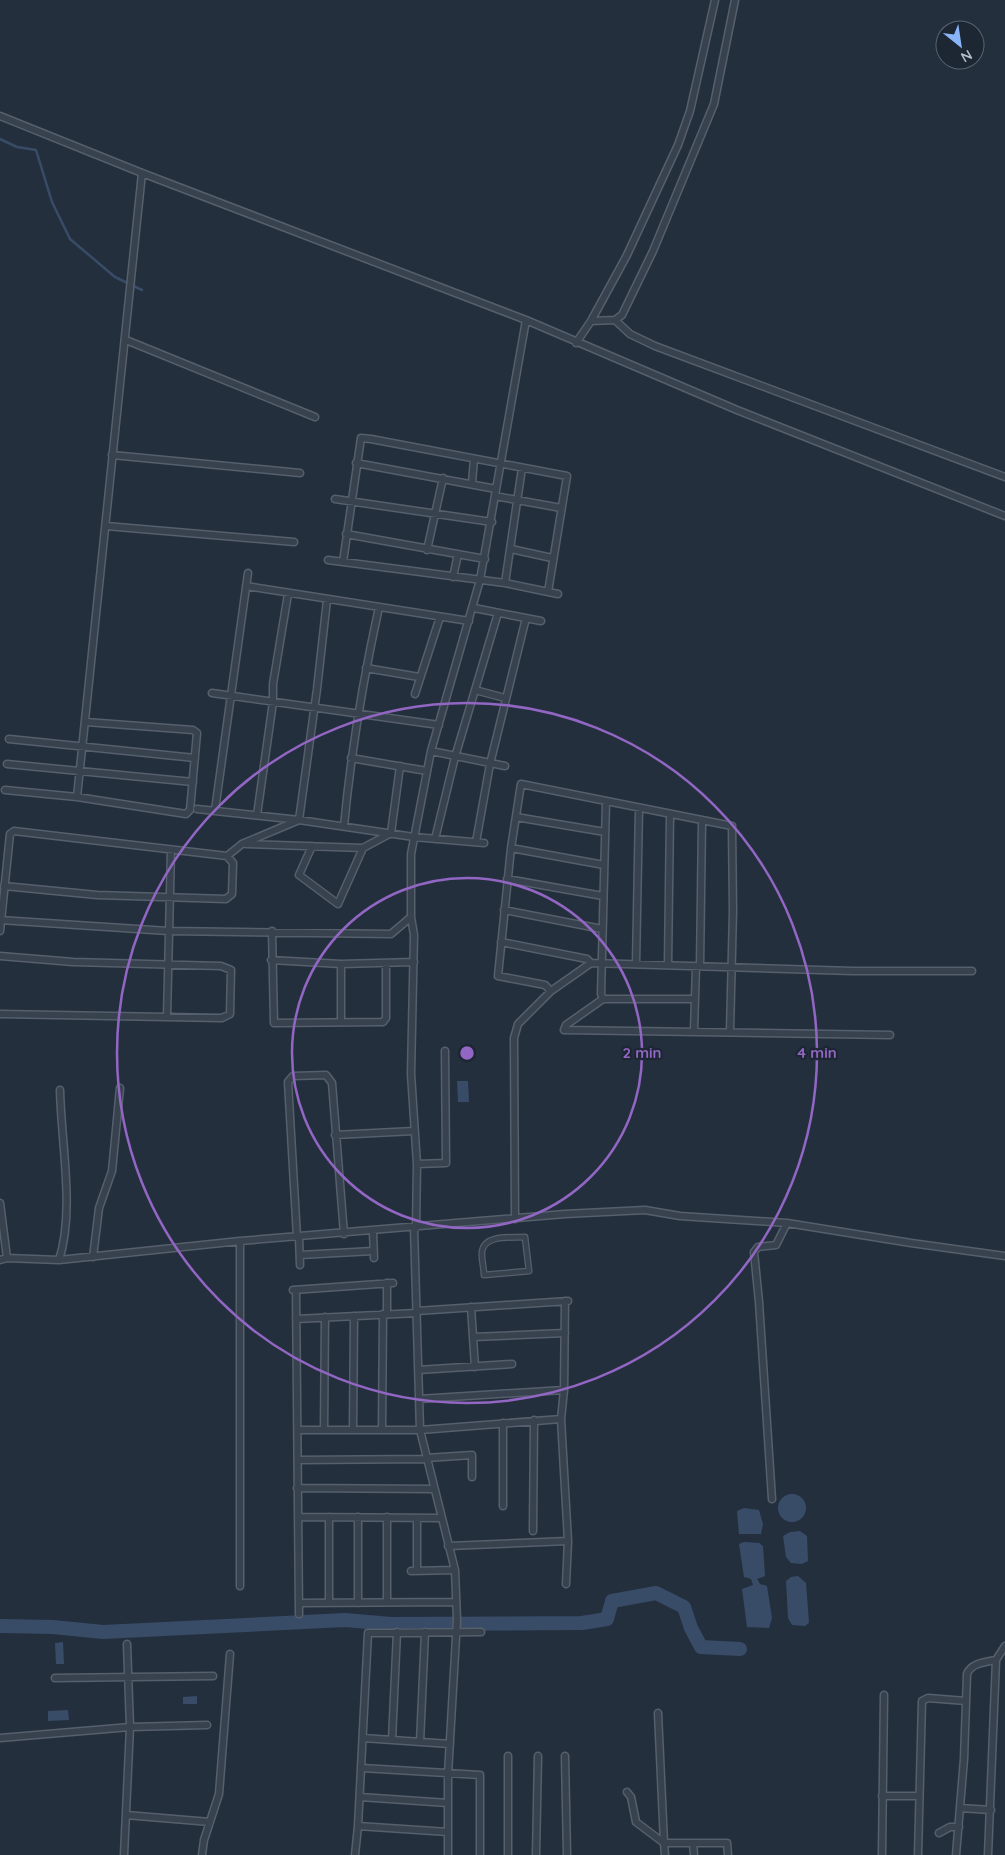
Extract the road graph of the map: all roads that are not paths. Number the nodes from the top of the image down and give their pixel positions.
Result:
1 (715, 0) edge
2 (735, 0) edge
3 (0, 116) edge
4 (142, 173) junction
5 (526, 320) junction
6 (616, 320) junction
7 (591, 322) junction
8 (126, 340) junction
9 (576, 342) junction
10 (315, 417) dead end
11 (112, 455) junction
12 (474, 460) junction
13 (356, 463) junction
14 (501, 464) junction
15 (522, 468) junction
16 (300, 473) dead end
17 (1005, 477) edge
18 (443, 478) junction
19 (472, 483) junction
20 (496, 488) junction
21 (495, 496) junction
22 (335, 499) dead end
23 (351, 500) junction
24 (517, 501) junction
25 (561, 508) junction
26 (435, 513) junction
27 (1005, 516) edge
28 (492, 522) junction
29 (106, 526) junction
30 (346, 534) junction
31 (294, 542) dead end
32 (511, 549) junction
33 (427, 550) junction
34 (458, 554) junction
35 (552, 558) junction
36 (485, 559) junction
37 (328, 560) dead end
38 (343, 562) junction
39 (248, 573) dead end
40 (453, 577) junction
41 (480, 580) junction
42 (505, 583) junction
43 (246, 586) junction
44 (548, 592) junction
45 (288, 594) junction
46 (558, 594) dead end
47 (327, 600) junction
48 (378, 608) junction
49 (474, 608) junction
50 (498, 613) junction
51 (440, 617) junction
52 (526, 618) junction
53 (469, 621) junction
54 (541, 621) dead end
55 (366, 668) junction
56 (419, 678) junction
57 (475, 690) junction
58 (212, 694) dead end
59 (414, 694) dead end
60 (232, 696) junction
61 (506, 698) junction
62 (273, 702) junction
63 (315, 708) junction
64 (358, 714) junction
65 (86, 722) junction
66 (439, 725) junction
67 (9, 739) dead end
68 (83, 746) junction
69 (431, 751) junction
70 (455, 757) junction
71 (195, 758) junction
72 (351, 758) junction
73 (7, 764) dead end
74 (490, 764) junction
75 (400, 766) junction
76 (505, 766) dead end
77 (427, 771) junction
78 (80, 772) junction
79 (193, 782) junction
80 (5, 790) dead end
81 (77, 797) junction
82 (606, 802) junction
83 (639, 808) junction
84 (197, 809) dead end
85 (215, 810) junction
86 (670, 814) junction
87 (257, 815) junction
88 (516, 817) junction
89 (299, 820) junction
90 (702, 822) junction
91 (344, 826) junction
92 (605, 832) junction
93 (391, 833) junction
94 (414, 837) junction
95 (435, 839) junction
96 (242, 844) junction
97 (312, 846) junction
98 (363, 848) junction
99 (511, 848) junction
100 (171, 850) junction
101 (227, 856) junction
102 (604, 864) junction
103 (508, 880) junction
104 (4, 886) junction
105 (603, 896) junction
106 (169, 897) junction
107 (504, 910) junction
108 (411, 917) junction
109 (1, 920) edge
110 (602, 930) junction
111 (168, 931) junction
112 (272, 931) junction
113 (0, 932) edge
114 (501, 942) junction
115 (0, 956) edge
116 (271, 960) junction
117 (414, 962) junction
118 (386, 963) junction
119 (591, 963) junction
120 (601, 963) junction
121 (167, 964) junction
122 (341, 964) junction
123 (636, 964) junction
124 (668, 966) junction
125 (698, 966) junction
126 (731, 968) junction
127 (972, 971) dead end
128 (551, 991) junction
129 (603, 999) junction
130 (695, 999) junction
131 (0, 1014) edge
132 (167, 1017) junction
133 (341, 1022) junction
134 (694, 1031) junction
135 (730, 1032) junction
136 (890, 1035) dead end
137 (445, 1051) dead end
138 (120, 1088) dead end
139 (60, 1090) dead end
140 (414, 1131) junction
141 (335, 1135) junction
142 (417, 1164) junction
143 (0, 1203) edge
144 (515, 1219) junction
145 (788, 1223) junction
146 (415, 1228) junction
147 (373, 1232) junction
148 (344, 1234) junction
149 (298, 1237) junction
150 (240, 1241) junction
151 (374, 1251) junction
152 (300, 1255) junction
153 (1005, 1256) edge
154 (93, 1257) junction
155 (374, 1258) dead end
156 (4, 1259) edge
157 (59, 1260) junction
158 (300, 1265) dead end
159 (484, 1275) joint
160 (471, 1307) junction
161 (417, 1312) junction
162 (385, 1314) junction
163 (354, 1316) junction
164 (325, 1317) junction
165 (296, 1319) junction
166 (565, 1333) junction
167 (473, 1337) junction
168 (512, 1364) dead end
169 (475, 1367) junction
170 (418, 1370) junction
171 (564, 1390) junction
172 (419, 1399) junction
173 (534, 1420) junction
174 (561, 1420) junction
175 (503, 1423) junction
176 (298, 1430) junction
177 (324, 1430) junction
178 (353, 1430) junction
179 (382, 1430) junction
180 (420, 1430) junction
181 (427, 1458) junction
182 (298, 1460) junction
183 (472, 1477) dead end
184 (298, 1488) junction
185 (434, 1489) junction
186 (772, 1499) dead end
187 (503, 1506) dead end
188 (299, 1517) junction
189 (329, 1517) junction
190 (358, 1517) junction
191 (387, 1517) junction
192 (417, 1518) junction
193 (441, 1518) junction
194 (533, 1531) dead end
195 (568, 1541) junction
196 (448, 1546) junction
197 (455, 1570) junction
198 (566, 1584) dead end
199 (240, 1586) dead end
200 (299, 1602) junction
201 (329, 1602) junction
202 (387, 1602) junction
203 (456, 1602) junction
204 (358, 1603) junction
205 (300, 1614) dead end
206 (456, 1631) junction
207 (397, 1632) junction
208 (425, 1632) junction
209 (481, 1632) dead end
210 (127, 1644) dead end
211 (1005, 1646) edge
212 (230, 1654) dead end
213 (996, 1660) junction
214 (128, 1676) junction
215 (214, 1676) dead end
216 (55, 1678) dead end
217 (884, 1695) dead end
218 (966, 1701) junction
219 (658, 1713) dead end
220 (207, 1725) dead end
221 (130, 1727) junction
222 (0, 1738) edge
223 (363, 1738) junction
224 (392, 1740) junction
225 (420, 1742) junction
226 (450, 1744) junction
227 (508, 1756) dead end
228 (538, 1756) dead end
229 (565, 1756) dead end
230 (362, 1768) junction
231 (448, 1774) junction
232 (627, 1792) dead end
233 (882, 1796) junction
234 (918, 1796) junction
235 (360, 1797) junction
236 (448, 1803) junction
237 (960, 1808) junction
238 (990, 1810) junction
239 (126, 1815) junction
240 (210, 1822) junction
241 (358, 1826) junction
242 (960, 1827) junction
243 (448, 1832) junction
244 (939, 1833) dead end
245 (664, 1843) junction
246 (693, 1843) junction
247 (124, 1855) edge
248 (202, 1855) edge
249 (355, 1855) edge
250 (448, 1855) edge
251 (480, 1855) edge
252 (508, 1855) edge
253 (536, 1855) edge
254 (567, 1855) edge
255 (665, 1855) edge
256 (694, 1855) edge
257 (728, 1855) edge
258 (882, 1855) edge
259 (918, 1855) edge
260 (956, 1855) edge
261 (988, 1855) edge

1 - 7 street
2 - 6 street
3 - 4 street
4 - 5 street
4 - 8 street
5 - 9 street
5 - 14 street
6 - 7 street
6 - 17 street
7 - 9 street
8 - 10 street
8 - 11 street
9 - 27 street
11 - 16 street
11 - 29 street
12 - 13 street
12 - 14 street
12 - 19 street
13 - 18 street
13 - 23 street
14 - 15 street
14 - 20 street
15 - 24 street
15 - 25 street
18 - 19 street
18 - 26 street
19 - 20 street
20 - 21 street
21 - 24 street
21 - 28 street
22 - 23 street
23 - 26 street
23 - 30 street
24 - 25 street
24 - 32 street
25 - 35 street
26 - 28 street
26 - 33 street
28 - 36 street
29 - 31 street
29 - 65 street
30 - 33 street
30 - 38 street
32 - 35 street
32 - 42 street
33 - 34 street
34 - 36 street
34 - 40 street
35 - 44 street
36 - 41 street
37 - 38 street
38 - 40 street
39 - 43 street
40 - 41 street
41 - 42 street
41 - 49 street
42 - 44 street
43 - 45 street
43 - 60 street
44 - 46 street
45 - 47 street
45 - 62 street
47 - 48 street
47 - 63 street
48 - 51 street
48 - 55 street
49 - 50 street
49 - 53 street
50 - 52 street
50 - 57 street
51 - 53 street
51 - 56 street
52 - 54 street
52 - 61 street
53 - 66 street
55 - 56 street
55 - 64 street
56 - 59 street
57 - 61 street
57 - 70 street
58 - 60 street
60 - 62 street
60 - 85 street
61 - 74 street
62 - 63 street
62 - 87 street
63 - 64 street
63 - 89 street
64 - 66 street
64 - 72 street
65 - 68 street
65 - 71 street
66 - 69 street
67 - 68 street
68 - 71 street
68 - 78 street
69 - 70 street
69 - 77 street
70 - 74 street
70 - 95 street
71 - 79 street
72 - 75 street
72 - 91 street
73 - 78 street
74 - 76 street
74 - 95 street
75 - 77 street
75 - 93 street
77 - 94 street
78 - 79 street
78 - 81 street
79 - 81 street
80 - 81 street
82 - 83 street
82 - 88 street
82 - 92 street
83 - 86 street
83 - 123 street
84 - 85 street
85 - 87 street
86 - 90 street
86 - 124 street
87 - 89 street
88 - 92 street
88 - 99 street
89 - 91 street
89 - 96 street
90 - 125 street
90 - 126 street
91 - 93 street
92 - 102 street
93 - 94 street
93 - 98 street
94 - 95 street
94 - 108 street
96 - 97 street
96 - 101 street
97 - 98 street
97 - 98 street
99 - 102 street
99 - 103 street
100 - 101 street
100 - 104 street
100 - 106 street
101 - 106 street
102 - 105 street
103 - 105 street
103 - 107 street
104 - 106 street
104 - 109 street
105 - 110 street
106 - 111 street
107 - 110 street
107 - 114 street
108 - 112 street
108 - 117 street
109 - 111 street
109 - 113 street
110 - 120 street
111 - 112 street
111 - 121 street
112 - 116 street
114 - 119 street
114 - 128 street
115 - 121 street
116 - 122 street
116 - 133 street
117 - 118 street
117 - 140 street
118 - 122 street
118 - 133 street
119 - 120 street
119 - 128 street
120 - 123 street
120 - 129 street
121 - 132 street
121 - 132 street
122 - 133 street
123 - 124 street
124 - 125 street
125 - 126 street
125 - 130 street
126 - 127 street
126 - 135 street
128 - 144 street
129 - 130 street
129 - 134 street
130 - 134 street
131 - 132 street
134 - 135 street
135 - 136 street
137 - 142 street
138 - 154 street
139 - 157 street
140 - 141 street
140 - 142 street
141 - 148 street
141 - 149 street
142 - 146 street
143 - 156 street
144 - 145 street
144 - 146 street
145 - 153 street
145 - 186 street
146 - 147 street
146 - 161 street
147 - 148 street
147 - 151 street
148 - 149 street
149 - 150 street
149 - 152 street
150 - 154 street
150 - 199 street
151 - 152 street
151 - 155 street
152 - 158 street
154 - 157 street
156 - 157 street
159 - 159 street
160 - 161 street
160 - 166 street
160 - 167 street
161 - 162 street
161 - 170 street
162 - 163 street
162 - 165 street
162 - 179 street
163 - 164 street
163 - 178 street
164 - 165 street
164 - 177 street
165 - 176 street
166 - 167 street
166 - 171 street
167 - 169 street
168 - 169 street
169 - 170 street
170 - 172 street
171 - 172 street
171 - 174 street
172 - 180 street
173 - 174 street
173 - 175 street
173 - 194 street
174 - 195 street
175 - 180 street
175 - 187 street
176 - 177 street
176 - 182 street
177 - 178 street
178 - 179 street
179 - 180 street
180 - 181 street
181 - 182 street
181 - 183 street
181 - 185 street
182 - 184 street
184 - 185 street
184 - 188 street
185 - 193 street
188 - 189 street
188 - 200 street
189 - 190 street
189 - 201 street
190 - 191 street
190 - 204 street
191 - 192 street
191 - 202 street
192 - 193 street
192 - 197 street
193 - 196 street
195 - 196 street
195 - 198 street
196 - 197 street
197 - 203 street
200 - 201 street
200 - 205 street
201 - 204 street
202 - 203 street
202 - 204 street
203 - 206 street
206 - 208 street
206 - 209 street
206 - 226 street
207 - 208 street
207 - 223 street
207 - 224 street
208 - 225 street
210 - 214 street
211 - 213 street
212 - 240 street
213 - 218 street
213 - 238 street
214 - 215 street
214 - 216 street
214 - 221 street
217 - 233 street
218 - 234 street
218 - 237 street
219 - 245 street
220 - 221 street
221 - 222 street
221 - 239 street
223 - 224 street
223 - 230 street
224 - 225 street
225 - 226 street
226 - 231 street
227 - 252 street
228 - 253 street
229 - 254 street
230 - 231 street
230 - 235 street
231 - 236 street
231 - 251 street
232 - 245 street
233 - 234 street
233 - 258 street
234 - 259 street
235 - 236 street
235 - 241 street
236 - 243 street
237 - 238 street
237 - 242 street
238 - 261 street
239 - 240 street
239 - 247 street
240 - 248 street
241 - 243 street
241 - 249 street
242 - 244 street
242 - 260 street
243 - 250 street
245 - 246 street
245 - 255 street
246 - 256 street
246 - 257 street

